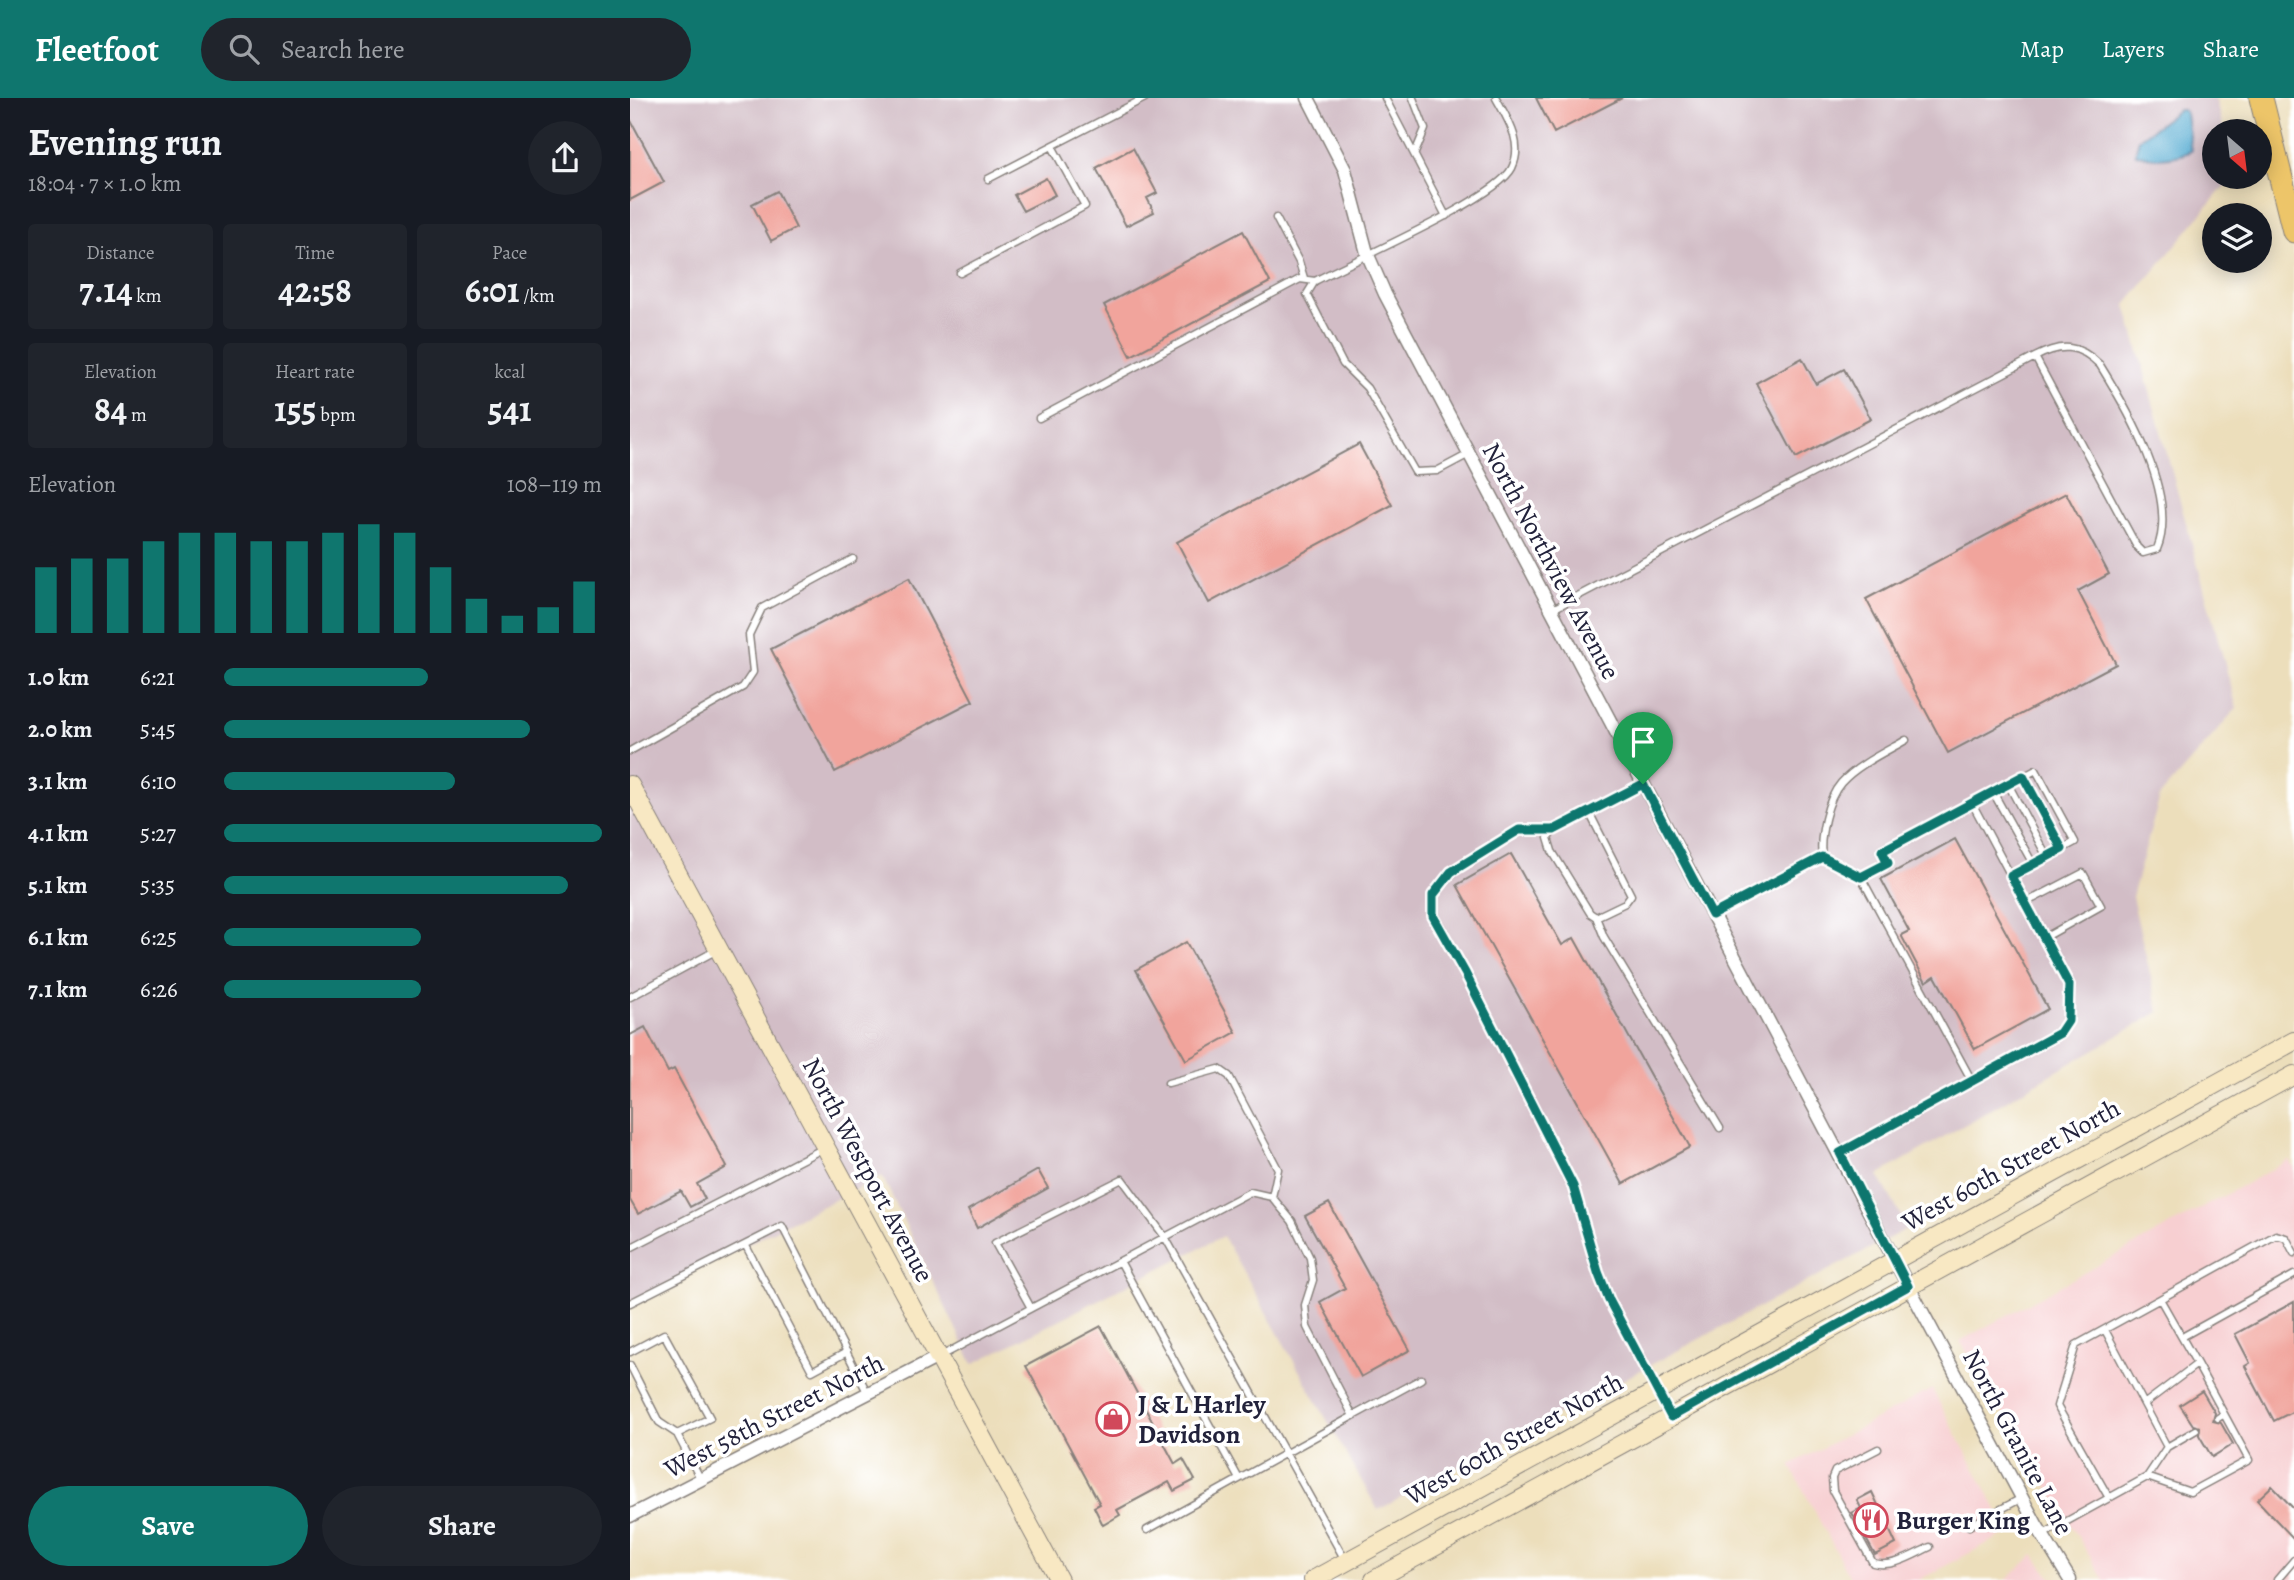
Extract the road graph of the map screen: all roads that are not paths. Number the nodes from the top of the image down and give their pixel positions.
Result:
1 (1145, 98) edge
2 (1308, 98) edge
3 (1385, 98) edge
4 (1413, 98) edge
5 (1496, 98) edge
6 (2261, 98) edge
7 (1052, 146) junction
8 (1415, 153) junction
9 (988, 179) dead end
10 (1446, 216) junction
11 (1276, 218) dead end
12 (2294, 231) edge
13 (1367, 253) junction
14 (960, 274) dead end
15 (1304, 278) junction
16 (1315, 281) junction
17 (2035, 356) junction
18 (1039, 418) dead end
19 (1469, 454) junction
20 (852, 559) dead end
21 (1551, 610) junction
22 (1906, 740) dead end
23 (630, 751) edge
24 (2023, 776) junction
25 (1643, 784) junction
26 (2008, 784) junction
27 (630, 785) edge
28 (1993, 792) junction
29 (1972, 803) junction
30 (1589, 812) junction
31 (1554, 830) junction
32 (2062, 849) junction
33 (1822, 857) junction
34 (2047, 857) junction
35 (2033, 864) junction
36 (2011, 876) junction
37 (1861, 877) junction
38 (2025, 903) junction
39 (1712, 915) junction
40 (1596, 917) junction
41 (2043, 937) junction
42 (719, 949) junction
43 (630, 997) edge
44 (2294, 1041) edge
45 (2294, 1075) edge
46 (1972, 1081) junction
47 (1168, 1083) dead end
48 (1720, 1128) dead end
49 (826, 1147) junction
50 (1840, 1153) junction
51 (1272, 1197) junction
52 (1165, 1237) junction
53 (746, 1246) junction
54 (630, 1248) edge
55 (2294, 1253) edge
56 (1894, 1259) junction
57 (1120, 1261) junction
58 (2294, 1275) edge
59 (1908, 1286) junction
60 (2160, 1299) junction
61 (630, 1303) edge
62 (1031, 1308) junction
63 (2105, 1330) junction
64 (2182, 1337) junction
65 (630, 1352) edge
66 (847, 1352) junction
67 (940, 1356) junction
68 (2197, 1364) junction
69 (630, 1365) edge
70 (1421, 1379) dead end
71 (1657, 1390) junction
72 (868, 1394) junction
73 (2144, 1404) junction
74 (1353, 1416) junction
75 (1671, 1417) junction
76 (2196, 1430) dead end
77 (677, 1434) junction
78 (2167, 1447) junction
79 (1878, 1449) dead end
80 (1285, 1453) junction
81 (2147, 1477) junction
82 (1239, 1479) junction
83 (701, 1480) junction
84 (2022, 1498) junction
85 (2109, 1498) junction
86 (630, 1516) edge
87 (1969, 1525) dead end
88 (1147, 1530) dead end
89 (2042, 1535) junction
90 (1930, 1546) dead end
91 (2294, 1560) edge
92 (1346, 1562) junction
93 (2066, 1579) edge
94 (1059, 1580) edge
95 (1313, 1580) edge
96 (1374, 1580) edge
97 (2277, 1580) edge

1 - 7 lane
2 - 13 street, North Northview Avenue
3 - 8 lane
4 - 8 lane
5 - 10 lane
6 - 12 highway
7 - 9 lane
7 - 14 lane
8 - 10 lane
10 - 13 lane
11 - 15 lane
13 - 16 lane
13 - 19 street, North Northview Avenue
15 - 16 lane
15 - 18 lane
16 - 19 lane
17 - 17 lane
17 - 21 lane
19 - 21 street, North Northview Avenue
20 - 23 lane
21 - 25 street, North Northview Avenue
22 - 33 lane
24 - 26 lane
24 - 32 lane
24 - 32 lane
25 - 30 lane
25 - 39 street, North Northview Avenue
26 - 28 lane
26 - 34 lane
27 - 42 main road, North Westport Avenue
28 - 29 lane
28 - 35 lane
29 - 36 lane
29 - 37 lane
30 - 31 lane
30 - 40 lane
31 - 40 lane
31 - 71 lane
32 - 34 lane
33 - 37 lane
33 - 39 lane
34 - 35 lane
35 - 36 lane
36 - 38 lane
37 - 46 lane
38 - 41 lane
38 - 41 lane
39 - 50 street, North Northview Avenue
40 - 48 lane
41 - 46 lane
42 - 43 lane
42 - 49 main road, North Westport Avenue
44 - 56 main road, West 60th Street North
45 - 59 main road
46 - 50 lane
47 - 51 lane
49 - 54 lane
49 - 67 main road, North Westport Avenue
50 - 56 street, North Northview Avenue
51 - 52 lane
51 - 74 lane
52 - 57 lane
52 - 62 lane
52 - 80 lane
53 - 61 lane
53 - 66 lane
53 - 66 lane
55 - 60 lane
56 - 59 street, North Granite Lane
56 - 71 main road, West 60th Street North
57 - 62 lane
57 - 82 lane
58 - 64 lane
59 - 75 main road
59 - 84 street, North Granite Lane
60 - 63 lane
60 - 64 lane
62 - 67 lane
63 - 73 lane
63 - 85 lane
64 - 68 lane
65 - 77 lane
66 - 72 lane
67 - 72 street, West 58th Street North
67 - 94 main road, North Westport Avenue
68 - 73 lane
68 - 81 lane
69 - 77 lane
70 - 74 lane
71 - 75 lane
71 - 92 main road, West 60th Street North
72 - 83 street, West 58th Street North
73 - 78 lane
74 - 80 lane
75 - 96 main road
76 - 78 lane
77 - 83 lane
78 - 81 lane
79 - 90 lane
80 - 82 lane
80 - 92 lane
81 - 85 lane
82 - 88 lane
83 - 86 street, West 58th Street North
84 - 87 lane
84 - 89 street, North Granite Lane
85 - 89 lane
89 - 93 street, North Granite Lane
91 - 97 lane
92 - 95 main road, West 60th Street North

